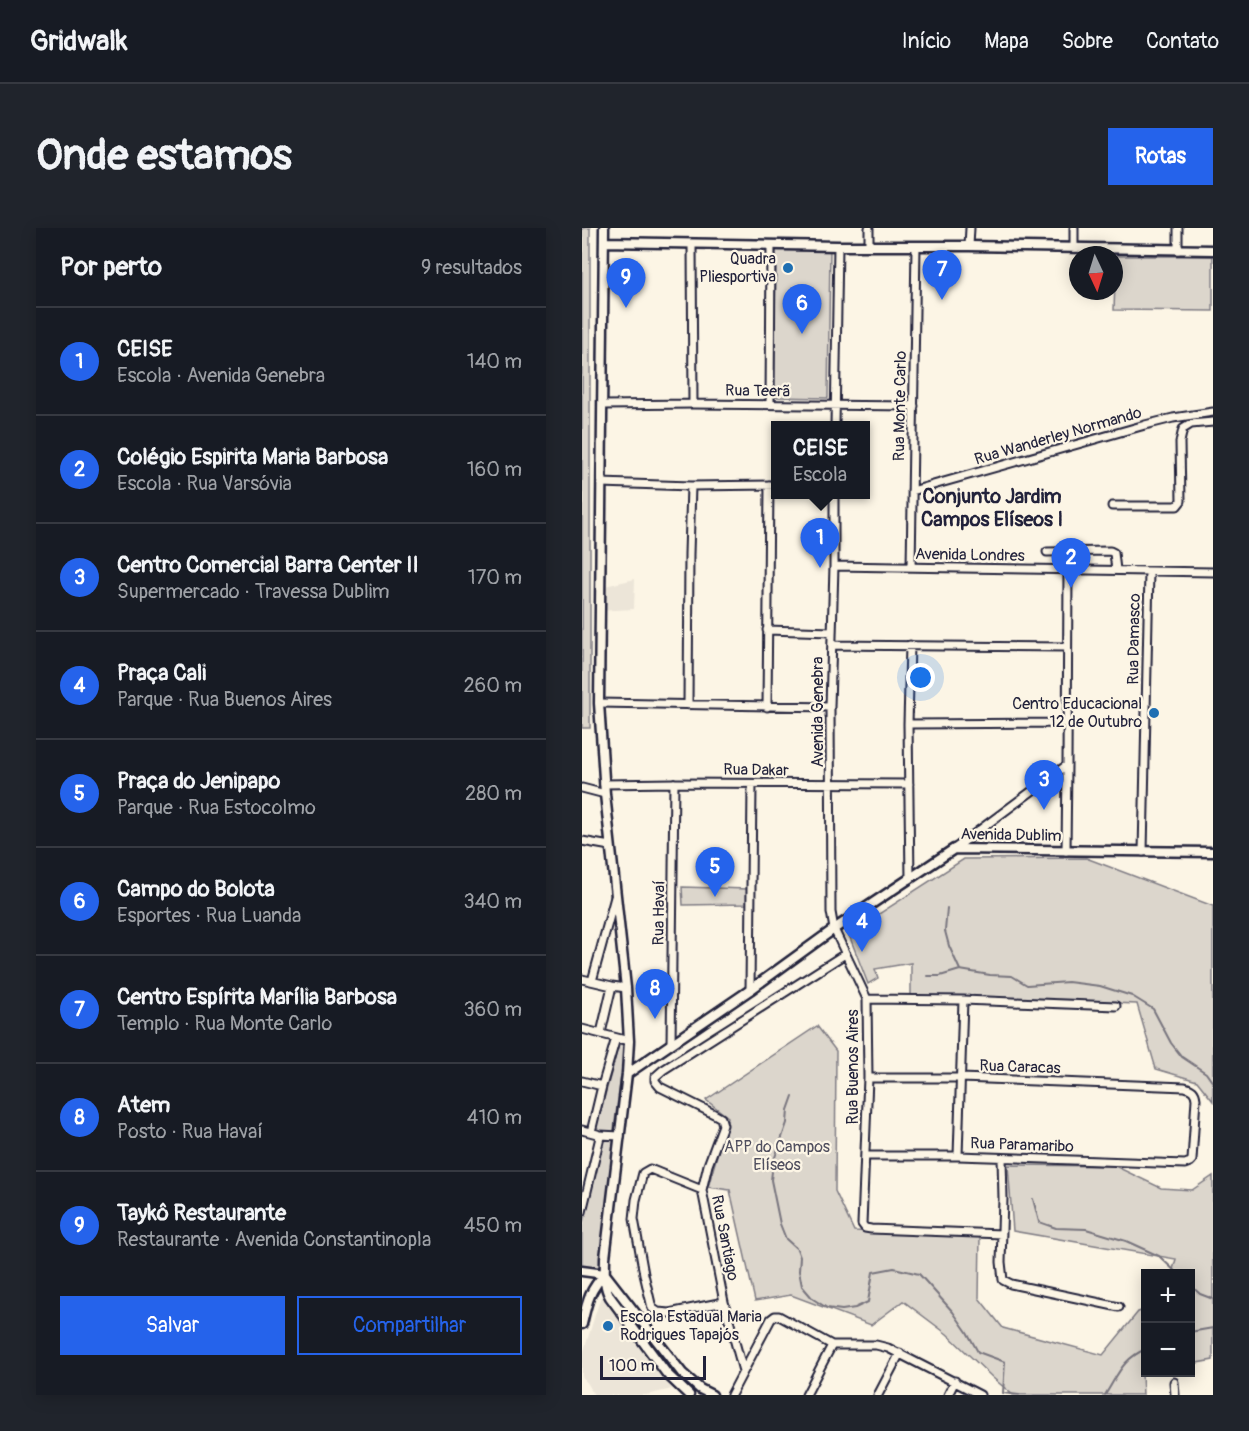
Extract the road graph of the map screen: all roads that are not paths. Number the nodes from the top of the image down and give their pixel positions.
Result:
1 (604, 228) edge
2 (869, 228) edge
3 (970, 228) edge
4 (1074, 228) edge
5 (1178, 228) edge
6 (604, 242) junction
7 (693, 244) junction
8 (771, 244) junction
9 (838, 246) junction
10 (869, 246) junction
11 (916, 246) junction
12 (969, 246) junction
13 (1074, 246) edge
14 (1069, 248) edge
15 (1123, 249) edge
16 (1178, 250) junction
17 (1213, 250) edge
18 (693, 404) junction
19 (770, 404) junction
20 (603, 405) junction
21 (836, 405) junction
22 (914, 406) junction
23 (1213, 412) edge
24 (835, 421) edge
25 (1213, 422) edge
26 (601, 483) junction
27 (771, 485) edge
28 (691, 486) junction
29 (912, 491) junction
30 (772, 499) edge
31 (834, 499) edge
32 (1112, 506) dead end
33 (1047, 552) dead end
34 (834, 566) junction
35 (911, 567) junction
36 (1068, 570) junction
37 (1116, 570) junction
38 (1149, 572) junction
39 (1213, 572) edge
40 (767, 630) junction
41 (832, 632) junction
42 (832, 645) junction
43 (910, 645) junction
44 (1067, 647) junction
45 (599, 703) junction
46 (688, 705) junction
47 (767, 707) junction
48 (830, 707) junction
49 (908, 723) junction
50 (1067, 723) junction
51 (1067, 765) junction
52 (674, 783) junction
53 (604, 784) junction
54 (753, 784) junction
55 (831, 784) junction
56 (909, 784) junction
57 (582, 788) edge
58 (605, 794) junction
59 (582, 841) edge
60 (610, 846) junction
61 (954, 849) junction
62 (1066, 851) junction
63 (1143, 852) junction
64 (1213, 852) edge
65 (910, 879) junction
66 (615, 895) junction
67 (834, 929) junction
68 (845, 954) junction
69 (582, 979) edge
70 (592, 981) junction
71 (612, 987) junction
72 (626, 988) junction
73 (750, 990) junction
74 (867, 999) junction
75 (963, 1000) junction
76 (1116, 1006) dead end
77 (582, 1029) edge
78 (601, 1034) junction
79 (616, 1038) junction
80 (629, 1041) junction
81 (671, 1044) junction
82 (627, 1074) junction
83 (868, 1078) junction
84 (961, 1078) junction
85 (582, 1081) edge
86 (602, 1086) junction
87 (582, 1130) edge
88 (591, 1132) junction
89 (600, 1136) junction
90 (620, 1136) junction
91 (865, 1156) junction
92 (958, 1156) junction
93 (1002, 1158) junction
94 (1178, 1164) joint
95 (702, 1190) junction
96 (582, 1212) edge
97 (1002, 1234) junction
98 (582, 1271) edge
99 (605, 1274) junction
100 (724, 1302) junction
101 (1119, 1307) dead end
102 (582, 1324) edge
103 (832, 1345) junction
104 (900, 1353) junction
105 (743, 1371) junction
106 (955, 1381) junction
107 (1174, 1382) dead end
108 (700, 1392) edge
109 (689, 1395) edge
110 (712, 1395) edge
111 (731, 1395) edge
112 (806, 1395) edge
113 (878, 1395) edge
114 (948, 1395) edge
115 (980, 1395) edge
116 (1175, 1395) edge

1 - 6 street
2 - 10 street
3 - 12 street
4 - 13 street
5 - 16 street
6 - 7 street
6 - 20 street
7 - 8 street
7 - 18 street
8 - 9 street
8 - 19 street
9 - 10 street
9 - 21 street
10 - 11 street
11 - 12 street
11 - 22 street, Rua Monte Carlo
12 - 14 street
15 - 16 street
16 - 17 street
18 - 19 street, Rua Teerã
18 - 20 street, Rua Teerã
19 - 21 street, Rua Teerã
20 - 26 street
21 - 22 street, Rua Teerã
21 - 24 street
22 - 29 street, Rua Monte Carlo
23 - 29 street, Rua Wanderley Normando
25 - 32 street
26 - 28 street
26 - 45 street
27 - 28 street
28 - 46 street
29 - 35 street, Rua Monte Carlo
30 - 40 street
31 - 34 street, Avenida Genebra
33 - 37 street
34 - 35 street, Avenida Londres
34 - 41 street, Avenida Genebra
35 - 36 street, Avenida Londres
36 - 37 street, Avenida Londres
36 - 44 street
37 - 38 street, Avenida Londres
38 - 39 street, Avenida Londres
38 - 63 street, Rua Damasco
40 - 41 street
40 - 47 street
41 - 42 street, Avenida Genebra
42 - 43 street
42 - 48 street, Avenida Genebra
43 - 44 street
43 - 49 street
44 - 50 street
45 - 46 street
45 - 53 street
46 - 47 street
47 - 48 street
48 - 55 street, Avenida Genebra
49 - 50 street
49 - 56 street
50 - 51 street
51 - 61 street
51 - 62 street
52 - 53 street, Rua Dakar
52 - 54 street, Rua Dakar
52 - 81 street, Rua Havaí
53 - 58 street
54 - 55 street, Rua Dakar
54 - 73 street
55 - 56 street, Rua Dakar
55 - 67 street, Avenida Genebra
56 - 65 street
57 - 58 street
58 - 60 street
59 - 60 street
60 - 66 street
61 - 62 street, Avenida Dublim
61 - 65 street, Avenida Dublim
62 - 63 street, Avenida Dublim
63 - 64 street, Avenida Dublim
65 - 67 street, Avenida Dublim
66 - 70 street
66 - 72 street
67 - 68 street, Rua Buenos Aires
67 - 73 street, Avenida Dublim
68 - 74 street, Rua Buenos Aires
68 - 95 street, Rua Santiago
69 - 70 street
70 - 71 street
71 - 72 street
71 - 78 street
72 - 80 street
73 - 81 street, Avenida Dublim
74 - 75 street
74 - 83 street, Rua Buenos Aires
75 - 76 street
75 - 84 street
77 - 78 street
78 - 79 street
79 - 80 street
79 - 86 street
80 - 82 street
81 - 82 street, Avenida Dublim
82 - 90 street
83 - 84 street, Rua Caracas
83 - 91 street, Rua Buenos Aires
84 - 92 street
84 - 94 street, Rua Caracas
85 - 86 street
86 - 88 street
87 - 88 street
88 - 89 street
89 - 90 street
89 - 96 street
90 - 99 street
91 - 92 street, Rua Paramaribo
91 - 97 street, Rua Buenos Aires
92 - 93 street, Rua Paramaribo
93 - 94 street, Rua Paramaribo
93 - 97 street
95 - 100 street, Rua Santiago
95 - 100 street
97 - 101 street
98 - 99 street
99 - 102 street
99 - 108 street
99 - 109 street
100 - 105 street, Rua Santiago
103 - 104 street
103 - 105 street
103 - 112 street
104 - 106 street
104 - 113 street
105 - 111 street
106 - 114 street
106 - 115 street
107 - 116 street
108 - 110 street

